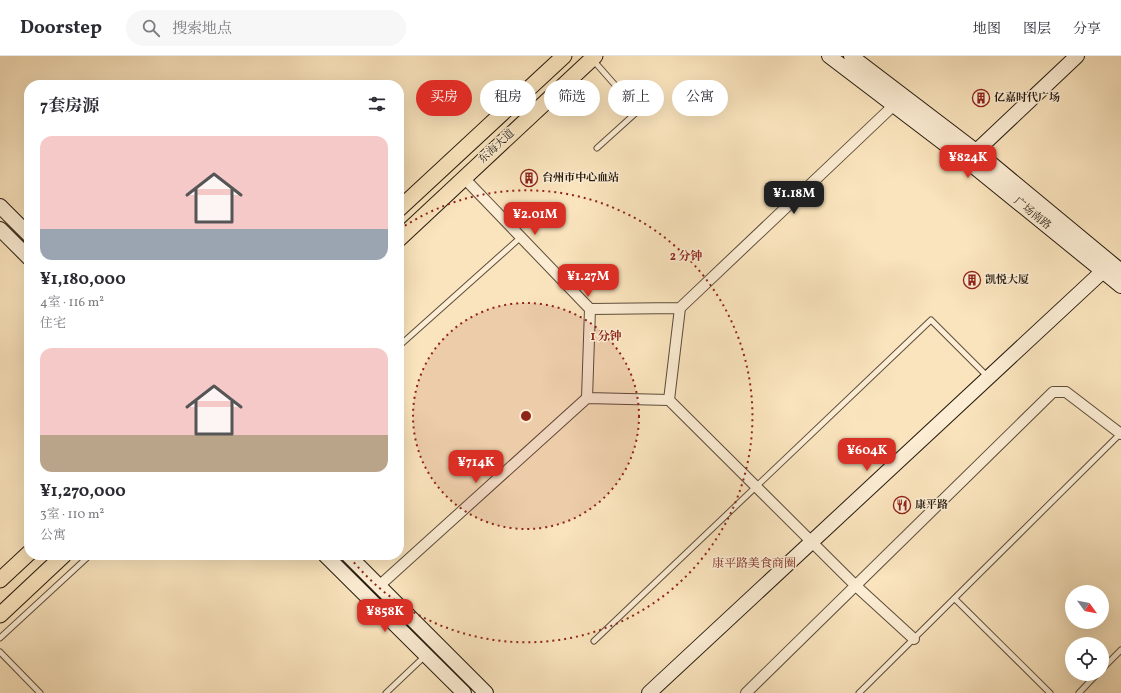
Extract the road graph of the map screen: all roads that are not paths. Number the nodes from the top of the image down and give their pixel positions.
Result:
1 (564, 56) edge
2 (828, 56) edge
3 (851, 56) edge
4 (1077, 56) edge
5 (594, 57) edge
6 (893, 106) junction
7 (597, 148) dead end
8 (971, 156) junction
9 (464, 178) junction
10 (404, 204) edge
11 (0, 206) edge
12 (0, 229) edge
13 (24, 230) edge
14 (404, 234) edge
15 (521, 237) junction
16 (24, 253) edge
17 (1103, 271) junction
18 (1121, 271) edge
19 (1121, 286) edge
20 (680, 308) junction
21 (590, 309) junction
22 (404, 342) edge
23 (988, 377) junction
24 (587, 398) junction
25 (669, 400) junction
26 (1121, 434) edge
27 (756, 486) junction
28 (812, 542) junction
29 (24, 558) edge
30 (59, 560) edge
31 (85, 560) edge
32 (330, 560) edge
33 (353, 560) edge
34 (0, 580) edge
35 (379, 586) junction
36 (856, 586) junction
37 (955, 599) junction
38 (0, 615) edge
39 (0, 638) edge
40 (914, 639) junction
41 (594, 641) dead end
42 (1121, 650) edge
43 (0, 652) edge
44 (426, 655) junction
45 (1109, 662) edge
46 (1090, 681) edge
47 (40, 693) edge
48 (386, 693) edge
49 (464, 693) edge
50 (486, 693) edge
51 (649, 693) edge
52 (746, 693) edge
53 (859, 693) edge
54 (1050, 693) edge
55 (1079, 693) edge

1 - 10 main road, 东海大道
2 - 6 main road, 广场南路
3 - 8 main road, 广场南路
4 - 8 main road
5 - 7 lane
5 - 9 main road, 东海大道
6 - 8 main road, 广场南路
6 - 20 street
8 - 17 main road, 广场南路
8 - 18 main road, 广场南路
9 - 14 main road, 东海大道
9 - 15 street
11 - 13 main road
12 - 16 main road
15 - 21 street
15 - 22 lane
17 - 19 main road, 广场南路
17 - 23 main road
20 - 21 street
20 - 25 street
21 - 24 street
23 - 27 lane
23 - 28 main road
24 - 25 street
24 - 35 street
25 - 27 street
26 - 36 street
26 - 37 lane
27 - 28 street
27 - 41 lane
28 - 36 street
28 - 51 main road
29 - 34 main road
30 - 38 main road
31 - 39 lane
32 - 44 main road
33 - 35 main road
35 - 50 main road
36 - 40 street
36 - 52 street
37 - 40 lane
37 - 54 lane
40 - 53 lane
42 - 45 lane
43 - 47 lane
44 - 48 lane
44 - 49 main road
46 - 55 lane

